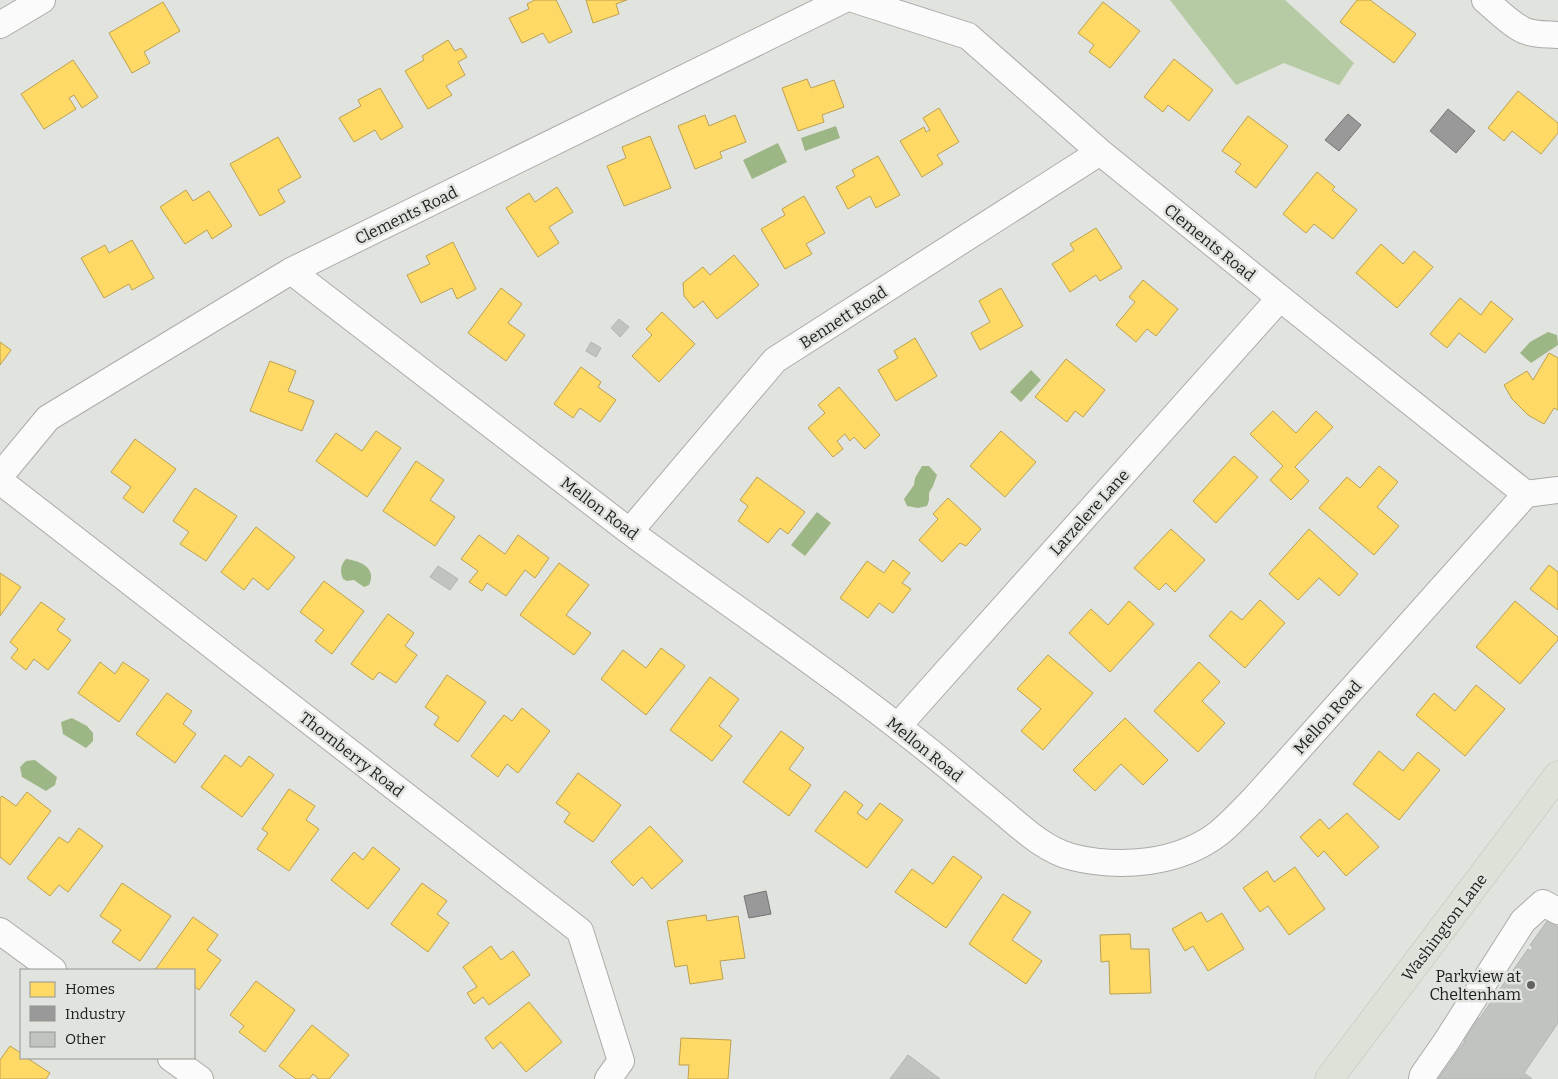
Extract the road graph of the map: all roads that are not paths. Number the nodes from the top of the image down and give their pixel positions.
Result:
1 (42, 0) edge
2 (842, 0) edge
3 (856, 0) edge
4 (1486, 0) edge
5 (0, 25) edge
6 (1558, 35) edge
7 (1100, 152) junction
8 (291, 271) junction
9 (1280, 298) junction
10 (0, 476) edge
11 (0, 481) edge
12 (1558, 490) edge
13 (1526, 494) junction
14 (630, 531) junction
15 (898, 726) junction
16 (1558, 775) edge
17 (1558, 911) edge
18 (0, 931) edge
19 (52, 969) edge
20 (172, 1059) edge
21 (200, 1079) edge
22 (608, 1079) edge
23 (1329, 1079) edge
24 (1422, 1079) edge

1 - 5 street
2 - 8 street, Clements Road
3 - 7 street, Clements Road
4 - 6 street
7 - 9 street, Clements Road
7 - 14 street, Bennett Road
8 - 10 street, Clements Road
8 - 14 street, Mellon Road
9 - 13 street, Clements Road
9 - 15 street, Larzelere Lane
11 - 22 street, Thornberry Road
12 - 13 street
13 - 15 street, Mellon Road
14 - 15 street, Mellon Road
16 - 23 main road, Washington Lane
17 - 24 street
18 - 19 street
20 - 21 street

